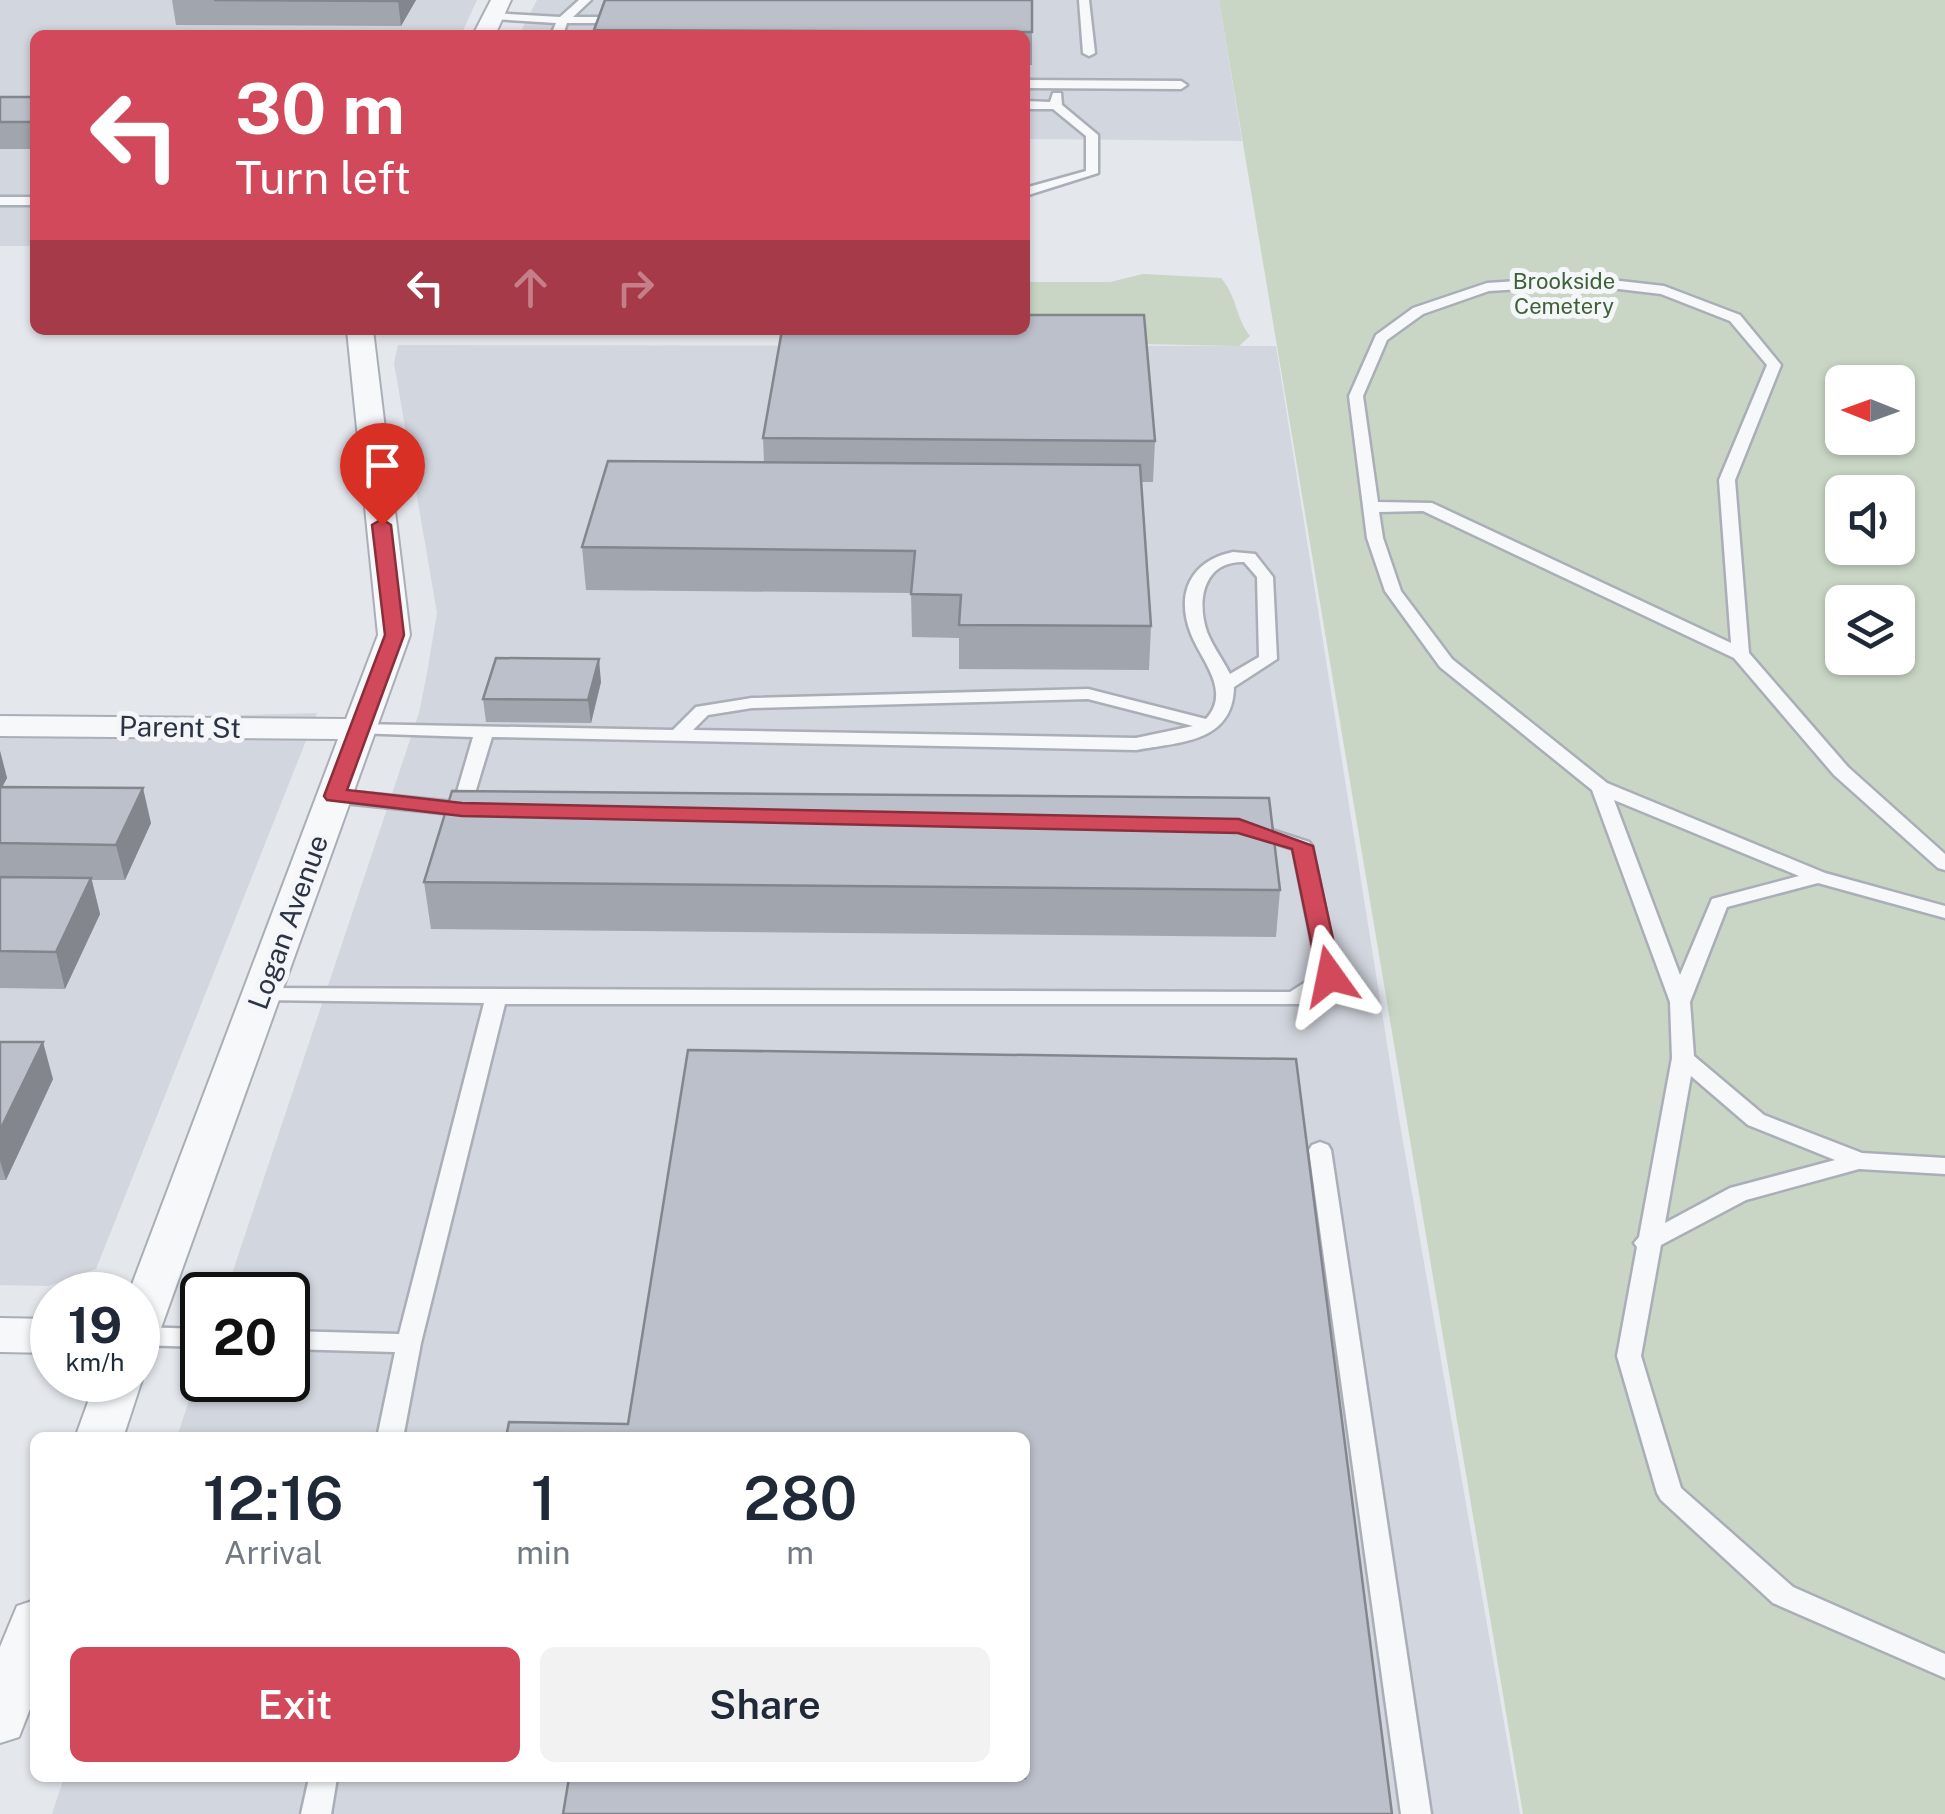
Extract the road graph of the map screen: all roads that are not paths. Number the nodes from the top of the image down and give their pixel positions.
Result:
1 (586, 0) edge
2 (1084, 0) edge
3 (493, 17) edge
4 (563, 20) junction
5 (636, 20) edge
6 (559, 30) edge
7 (1089, 53) dead end
8 (1030, 84) edge
9 (1058, 84) junction
10 (1180, 85) dead end
11 (1030, 106) edge
12 (1056, 106) junction
13 (1030, 191) edge
14 (0, 200) edge
15 (30, 200) edge
16 (361, 335) edge
17 (1372, 508) junction
18 (1740, 654) junction
19 (1225, 685) junction
20 (1209, 725) junction
21 (0, 726) edge
22 (359, 729) junction
23 (484, 732) junction
24 (677, 736) junction
25 (1600, 787) junction
26 (334, 796) junction
27 (462, 809) junction
28 (501, 810) edge
29 (1219, 826) edge
30 (1945, 864) edge
31 (1818, 877) junction
32 (1945, 912) edge
33 (262, 992) junction
34 (496, 997) junction
35 (1680, 1002) junction
36 (1684, 1058) junction
37 (1320, 1150) dead end
38 (1859, 1161) junction
39 (1945, 1166) edge
40 (1646, 1243) junction
41 (159, 1272) edge
42 (0, 1335) edge
43 (30, 1336) edge
44 (310, 1341) edge
45 (408, 1343) junction
46 (111, 1402) edge
47 (101, 1432) edge
48 (391, 1432) edge
49 (30, 1635) edge
50 (1945, 1666) edge
51 (0, 1721) edge
52 (322, 1782) edge
53 (316, 1814) edge
54 (1416, 1814) edge

1 - 4 lane
2 - 7 lane
3 - 4 lane
4 - 5 lane
4 - 6 lane
8 - 9 lane
9 - 10 lane
9 - 12 lane
11 - 12 lane
12 - 13 lane
14 - 15 lane
16 - 22 street, Logan Avenue
17 - 18 lane
17 - 18 lane
17 - 25 lane
18 - 30 lane
19 - 19 lane
19 - 20 lane
20 - 24 lane
20 - 24 lane
21 - 22 street, Parent St
22 - 23 lane
22 - 26 street, Logan Avenue
23 - 24 lane
23 - 27 lane
25 - 31 lane
25 - 35 lane
26 - 27 lane
26 - 33 street, Logan Avenue
27 - 28 lane
29 - 34 lane
31 - 32 lane
31 - 35 lane
33 - 34 lane
33 - 41 street, Logan Avenue
34 - 45 lane
35 - 36 lane
36 - 38 lane
36 - 40 lane
37 - 54 lane
38 - 39 lane
38 - 40 lane
40 - 50 lane
42 - 43 street
44 - 45 lane
45 - 48 lane
46 - 47 street
49 - 51 street
52 - 53 lane

